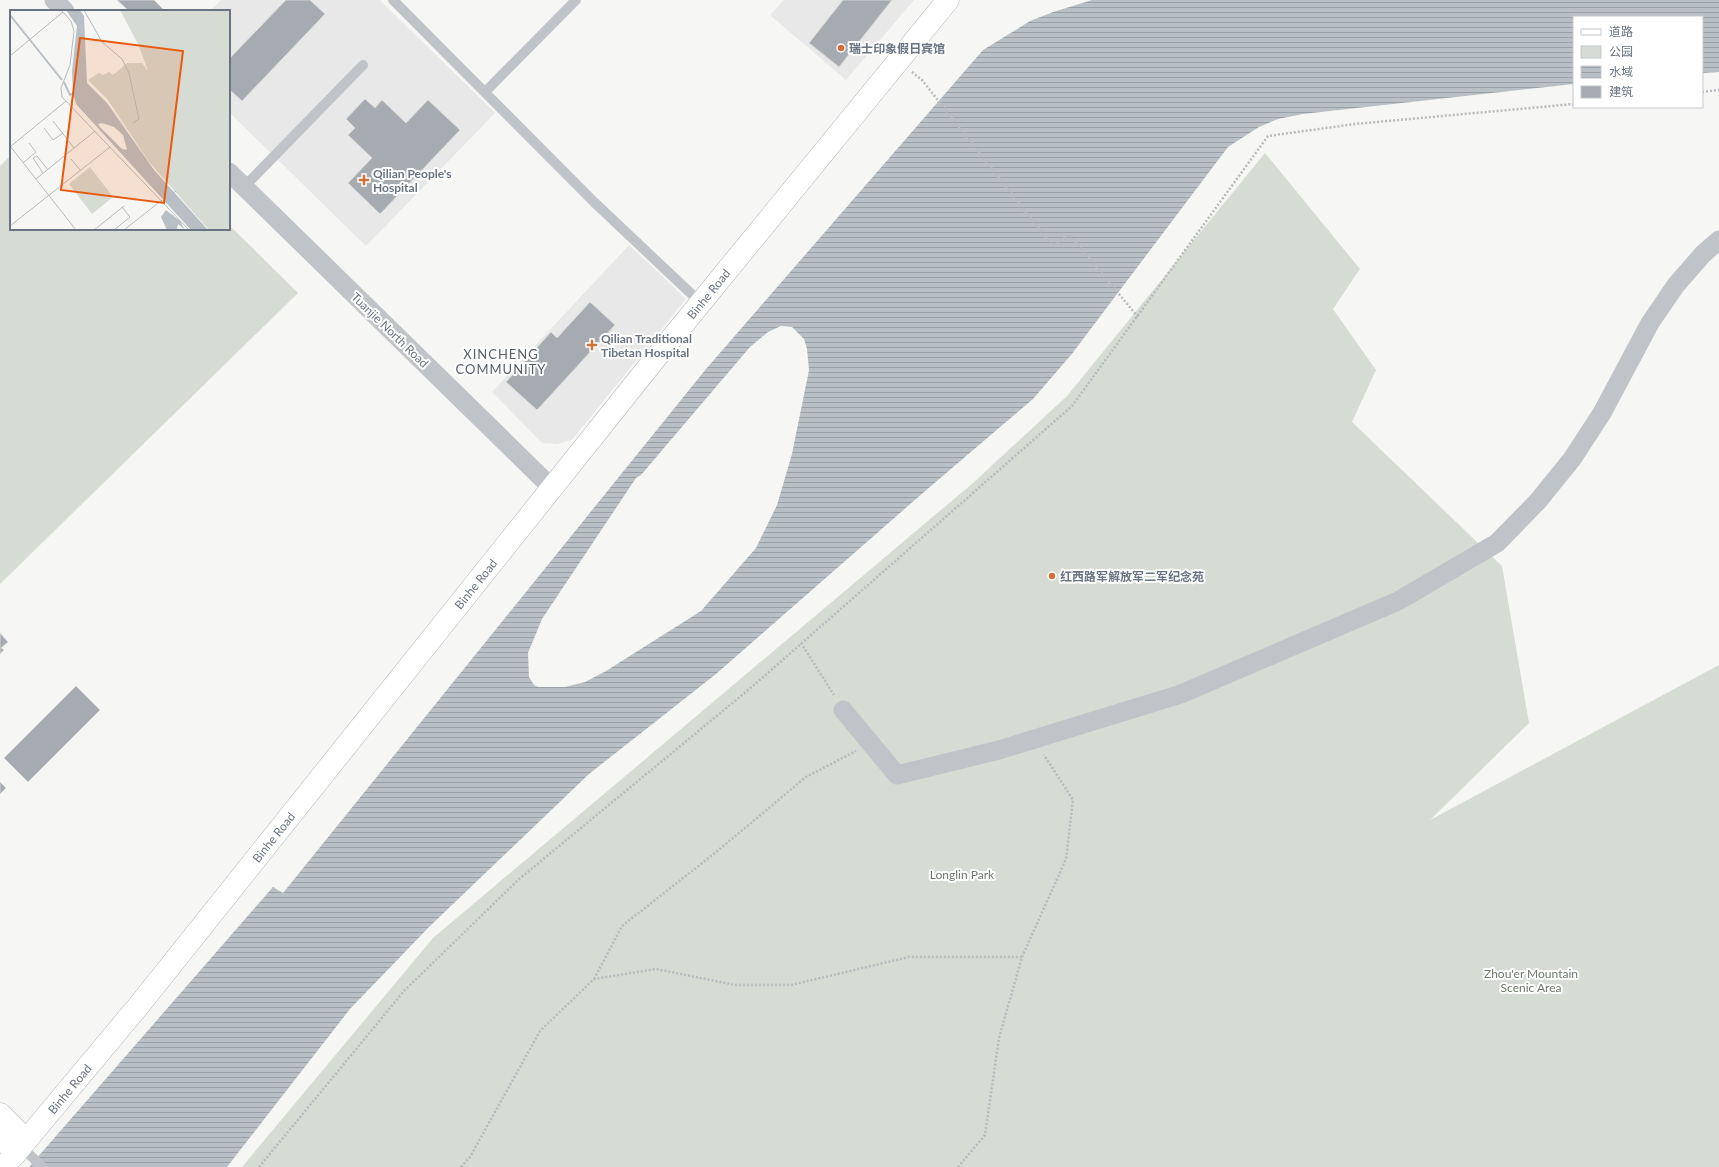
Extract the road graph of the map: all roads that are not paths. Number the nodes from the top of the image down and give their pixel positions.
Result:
1 (54, 0) edge
2 (393, 0) edge
3 (576, 0) edge
4 (948, 0) edge
5 (64, 10) edge
6 (363, 65) dead end
7 (485, 92) junction
8 (230, 173) edge
9 (244, 187) junction
10 (1719, 240) edge
11 (701, 303) junction
12 (552, 488) junction
13 (843, 710) road end
14 (0, 1114) edge
15 (0, 1137) edge
16 (17, 1152) edge
17 (40, 1164) edge

1 - 5 street
2 - 7 lane
3 - 7 lane
4 - 11 street, Binhe Road
6 - 9 lane
7 - 11 lane
8 - 9 street, Tuanjie North Road
9 - 12 street, Tuanjie North Road
10 - 13 street
11 - 12 street, Binhe Road
12 - 16 street, Binhe Road
14 - 16 street
15 - 16 street
16 - 17 lane

